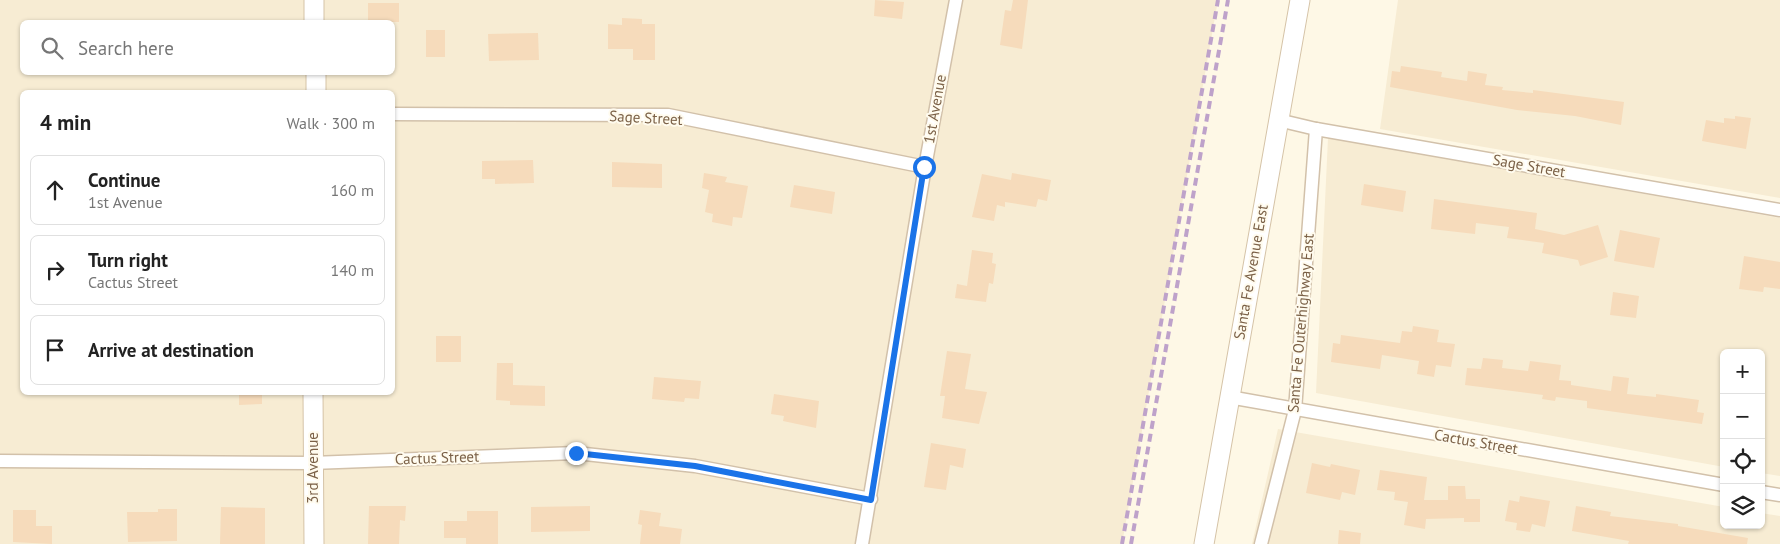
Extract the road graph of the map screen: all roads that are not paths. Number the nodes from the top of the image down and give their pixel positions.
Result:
1 (314, 0) edge
2 (956, 0) edge
3 (1300, 0) edge
4 (314, 20) edge
5 (316, 75) edge
6 (316, 90) edge
7 (395, 114) edge
8 (1278, 120) junction
9 (1316, 129) junction
10 (924, 167) junction
11 (1780, 210) edge
12 (313, 395) edge
13 (1229, 397) junction
14 (1295, 410) junction
15 (0, 461) edge
16 (312, 463) junction
17 (1720, 484) edge
18 (1765, 493) edge
19 (1780, 495) edge
20 (871, 500) junction
21 (314, 544) edge
22 (862, 544) edge
23 (1204, 544) edge
24 (1261, 544) edge

1 - 4 street
2 - 10 street, 1st Avenue
3 - 8 street, Santa Fe Avenue East
5 - 6 street
7 - 10 street, Sage Street
8 - 9 street, Sage Street
8 - 13 street, Santa Fe Avenue East
9 - 11 street, Sage Street
9 - 14 street, Santa Fe Outerhighway East
10 - 20 street, 1st Avenue
12 - 16 street, 3rd Avenue
13 - 14 street, Cactus Street
13 - 23 street, Santa Fe Avenue East
14 - 17 street, Cactus Street
14 - 24 street, Santa Fe Outerhighway East
15 - 16 street, Cactus Street
16 - 20 street, Cactus Street
16 - 21 street, 3rd Avenue
18 - 19 street
20 - 22 street, 1st Avenue

